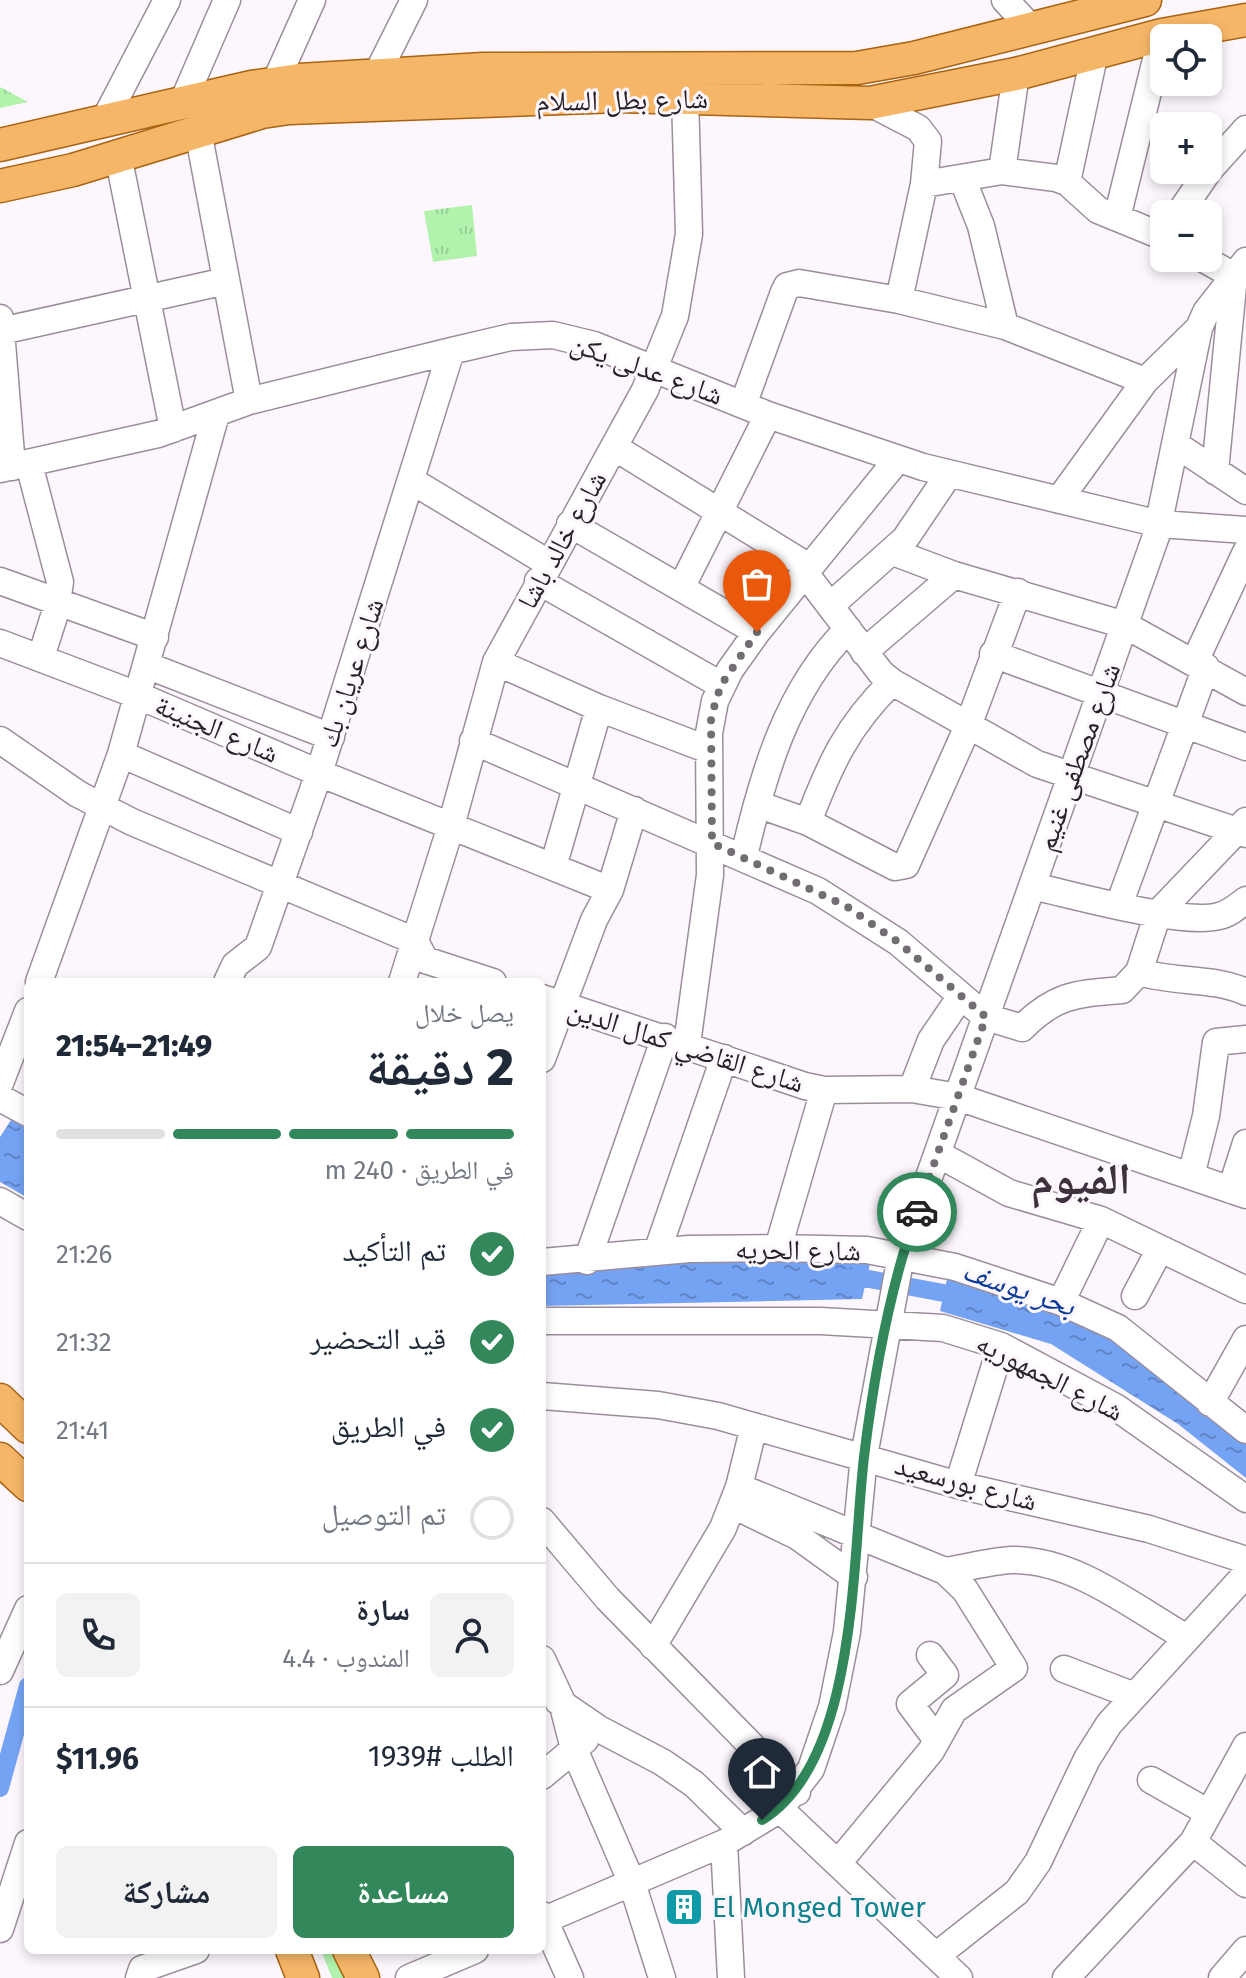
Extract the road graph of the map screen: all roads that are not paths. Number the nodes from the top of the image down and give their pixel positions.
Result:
1 (167, 0) edge
2 (227, 0) edge
3 (312, 0) edge
4 (414, 0) edge
5 (1145, 0) edge
6 (1092, 7) edge
7 (1017, 10) edge
8 (1246, 20) edge
9 (1222, 24) edge
10 (1150, 38) edge
11 (949, 49) junction
12 (1095, 52) junction
13 (483, 69) junction
14 (448, 70) junction
15 (1016, 74) junction
16 (376, 76) junction
17 (275, 83) junction
18 (1150, 84) edge
19 (958, 87) junction
20 (685, 97) junction
21 (469, 103) junction
22 (870, 103) junction
23 (190, 118) junction
24 (103, 123) junction
25 (1246, 129) edge
26 (47, 135) junction
27 (0, 146) edge
28 (118, 155) junction
29 (73, 170) junction
30 (1002, 171) junction
31 (962, 178) junction
32 (1067, 182) junction
33 (11, 184) edge
34 (924, 184) junction
35 (1189, 200) edge
36 (1117, 218) junction
37 (1150, 231) edge
38 (1240, 268) edge
39 (226, 281) junction
40 (147, 299) junction
41 (899, 300) junction
42 (1, 325) edge
43 (1005, 326) junction
44 (1199, 328) junction
45 (451, 351) junction
46 (656, 369) junction
47 (1145, 381) junction
48 (249, 401) junction
49 (743, 405) junction
50 (216, 414) junction
51 (768, 415) junction
52 (173, 429) junction
53 (1175, 444) junction
54 (614, 447) junction
55 (897, 460) junction
56 (14, 467) edge
57 (1215, 471) junction
58 (949, 474) junction
59 (412, 481) junction
60 (1246, 491) edge
61 (1059, 500) junction
62 (720, 513) junction
63 (570, 524) junction
64 (1160, 524) junction
65 (1246, 530) edge
66 (893, 552) junction
67 (1246, 552) edge
68 (807, 570) junction
69 (543, 572) junction
70 (954, 575) junction
71 (0, 581) edge
72 (681, 588) junction
73 (1018, 592) junction
74 (58, 601) junction
75 (831, 605) junction
76 (1125, 625) junction
77 (848, 629) junction
78 (757, 632) junction
79 (155, 637) junction
80 (0, 643) edge
81 (864, 652) junction
82 (993, 654) junction
83 (41, 657) junction
84 (496, 662) junction
85 (1200, 664) junction
86 (146, 665) junction
87 (892, 682) junction
88 (721, 685) junction
89 (1246, 692) edge
90 (1101, 693) junction
91 (137, 695) junction
92 (599, 708) junction
93 (968, 726) junction
94 (1182, 726) junction
95 (331, 737) junction
96 (0, 740) edge
97 (473, 741) junction
98 (1246, 747) edge
99 (709, 750) junction
100 (121, 754) junction
101 (319, 773) junction
102 (1072, 775) junction
103 (576, 785) junction
104 (1155, 803) junction
105 (757, 804) junction
106 (104, 808) junction
107 (634, 810) junction
108 (808, 822) junction
109 (451, 826) junction
110 (1243, 829) edge
111 (299, 832) junction
112 (712, 843) junction
113 (744, 856) junction
114 (553, 867) junction
115 (1032, 886) junction
116 (279, 887) junction
117 (610, 890) junction
118 (1246, 900) edge
119 (1119, 905) junction
120 (1158, 913) junction
121 (415, 941) junction
122 (1139, 972) junction
123 (40, 978) edge
124 (229, 978) edge
125 (403, 978) edge
126 (481, 978) edge
127 (1246, 992) edge
128 (961, 996) junction
129 (552, 1001) edge
130 (986, 1017) junction
131 (24, 1023) edge
132 (546, 1036) edge
133 (1246, 1039) edge
134 (676, 1041) junction
135 (724, 1058) junction
136 (0, 1083) edge
137 (912, 1089) junction
138 (824, 1090) junction
139 (958, 1097) junction
140 (0, 1098) edge
141 (24, 1111) edge
142 (1246, 1143) edge
143 (938, 1154) junction
144 (1191, 1176) junction
145 (1239, 1193) edge
146 (0, 1201) edge
147 (24, 1215) edge
148 (1101, 1220) junction
149 (778, 1248) junction
150 (1160, 1249) junction
151 (657, 1252) junction
152 (901, 1256) junction
153 (587, 1261) junction
154 (546, 1262) edge
155 (1246, 1290) edge
156 (1135, 1296) dead end
157 (1061, 1302) junction
158 (546, 1321) edge
159 (887, 1323) junction
160 (1246, 1339) edge
161 (1001, 1346) junction
162 (546, 1396) edge
163 (0, 1400) edge
164 (1210, 1403) junction
165 (24, 1423) edge
166 (754, 1426) junction
167 (1246, 1430) edge
168 (864, 1456) junction
169 (0, 1459) edge
170 (24, 1481) edge
171 (958, 1485) junction
172 (736, 1496) junction
173 (1246, 1499) edge
174 (546, 1526) edge
175 (858, 1537) junction
176 (1246, 1560) edge
177 (945, 1571) junction
178 (1246, 1574) edge
179 (854, 1577) junction
180 (24, 1614) edge
181 (6, 1634) edge
182 (1185, 1637) junction
183 (653, 1646) junction
184 (930, 1655) dead end
185 (1064, 1669) dead end
186 (0, 1671) edge
187 (546, 1675) edge
188 (1132, 1695) junction
189 (552, 1700) edge
190 (599, 1729) junction
191 (937, 1740) junction
192 (1246, 1746) edge
193 (574, 1749) junction
194 (546, 1773) edge
195 (1151, 1780) dead end
196 (788, 1800) junction
197 (1209, 1813) junction
198 (734, 1838) junction
199 (1193, 1842) junction
200 (24, 1861) edge
201 (838, 1863) junction
202 (632, 1883) junction
203 (1246, 1884) edge
204 (546, 1918) edge
205 (546, 1926) edge
206 (0, 1929) edge
207 (1246, 1950) edge
208 (294, 1954) edge
209 (351, 1954) edge
210 (189, 1958) edge
211 (465, 1959) edge
212 (946, 1969) edge
213 (139, 1974) edge
214 (303, 1978) edge
215 (363, 1978) edge
216 (409, 1978) edge
217 (570, 1978) edge
218 (662, 1978) edge
219 (731, 1978) edge
220 (1066, 1978) edge
221 (1222, 1978) edge

1 - 24 street
2 - 23 street
3 - 17 street
4 - 16 street
5 - 6 main road, شارع بطل السلام
6 - 7 main road, شارع بطل السلام
7 - 11 main road, شارع بطل السلام
8 - 9 main road, شارع بطل السلام
10 - 12 main road, شارع بطل السلام
11 - 13 main road, شارع بطل السلام
11 - 19 main road
12 - 15 main road, شارع بطل السلام
12 - 32 street
13 - 14 main road, شارع بطل السلام
13 - 21 main road
14 - 16 main road, شارع بطل السلام
14 - 21 main road
15 - 19 main road, شارع بطل السلام
15 - 30 street
16 - 17 main road, شارع بطل السلام
17 - 23 main road, شارع بطل السلام
18 - 36 street
19 - 22 main road, شارع بطل السلام
20 - 21 main road, شارع بطل السلام
20 - 22 main road, شارع بطل السلام
20 - 46 street, شارع خالد باشا
21 - 23 main road, شارع بطل السلام
22 - 34 street
23 - 24 main road, شارع بطل السلام
23 - 28 main road, شارع بطل السلام
23 - 39 street
24 - 26 main road, شارع بطل السلام
25 - 35 street
26 - 27 main road, شارع بطل السلام
26 - 29 main road
27 - 33 main road
28 - 29 main road, شارع بطل السلام
28 - 40 street
29 - 33 main road, شارع بطل السلام
30 - 31 street
30 - 32 street
31 - 34 street
31 - 43 street
32 - 36 street
34 - 41 street
36 - 37 street
38 - 44 street, شارع مصطفى غنيم
38 - 57 street
39 - 40 street
39 - 48 street
40 - 42 street
40 - 52 street
41 - 43 street
41 - 49 street
42 - 56 street
43 - 47 street
44 - 47 street
44 - 53 street, شارع مصطفى غنيم
45 - 46 street, شارع عدلى يكن
45 - 48 street, شارع عدلى يكن
45 - 59 street, شارع عريان بك
46 - 49 street, شارع عدلى يكن
46 - 54 street, شارع خالد باشا
47 - 61 street
48 - 50 street, شارع عدلى يكن
49 - 51 street, شارع عدلى يكن
50 - 52 street, شارع عدلى يكن
50 - 79 street
51 - 55 street, شارع عدلى يكن
51 - 62 street
52 - 56 street, شارع عدلى يكن
53 - 57 street
53 - 64 street, شارع مصطفى غنيم
54 - 62 street
54 - 63 street, شارع خالد باشا
55 - 58 street, شارع عدلى يكن
55 - 68 street
56 - 74 street
57 - 60 street
58 - 61 street, شارع عدلى يكن
58 - 66 street
59 - 69 street
59 - 95 street, شارع عريان بك
61 - 64 street, شارع عدلى يكن
62 - 68 street
62 - 72 street
63 - 69 street, شارع خالد باشا
63 - 72 street
64 - 65 street, شارع عدلى يكن
64 - 76 street, شارع مصطفى غنيم
66 - 70 street
66 - 75 street
67 - 85 street
68 - 75 street
68 - 78 street
69 - 84 street, شارع خالد باشا
69 - 88 street
70 - 73 street
70 - 81 street
71 - 74 street
72 - 78 street
73 - 76 street
73 - 82 street
74 - 79 street
74 - 83 street
75 - 77 street
76 - 85 street
76 - 90 street, شارع مصطفى غنيم
77 - 81 street
77 - 105 street
78 - 88 street
79 - 86 street
80 - 83 street, شارع الجنينة
81 - 87 street
82 - 90 street
82 - 93 street
83 - 91 street, شارع الجنينة
84 - 92 street
84 - 97 street, شارع خالد باشا
85 - 89 street
85 - 94 street
86 - 91 street
86 - 95 street
87 - 93 street
87 - 108 street
88 - 99 street
90 - 94 street
90 - 102 street, شارع مصطفى غنيم
91 - 100 street
91 - 101 street, شارع الجنينة
92 - 99 street
92 - 103 street
93 - 102 street
93 - 108 street
94 - 98 street
94 - 104 street
95 - 101 street, شارع عريان بك
96 - 106 street
97 - 103 street
97 - 109 street, شارع خالد باشا
99 - 112 street
100 - 106 street
100 - 111 street
101 - 109 street, شارع الجنينة
101 - 111 street, شارع عريان بك
102 - 104 street
102 - 115 street, شارع مصطفى غنيم
103 - 107 street
103 - 114 street
104 - 110 street
104 - 119 street
105 - 108 street
105 - 113 street
106 - 116 street
106 - 123 street
107 - 112 street
107 - 117 street
109 - 114 street, شارع الجنينة
109 - 121 street, شارع خالد باشا
110 - 120 street
111 - 116 street, شارع عريان بك
112 - 113 street
112 - 134 street
113 - 128 street
114 - 117 street, شارع الجنينة
115 - 119 street
115 - 130 street, شارع مصطفى غنيم
116 - 121 street
116 - 124 street, شارع عريان بك
117 - 129 street
118 - 120 street
119 - 120 street
120 - 122 street
121 - 125 street, شارع خالد باشا
121 - 126 street
122 - 127 street
122 - 130 street
128 - 130 street
128 - 137 street
129 - 132 street
129 - 134 street, شارع القاضي كمال الدين
130 - 139 street, شارع مصطفى غنيم
131 - 136 street
133 - 144 street
134 - 135 street, شارع القاضي كمال الدين
134 - 153 street
135 - 138 street, شارع القاضي كمال الدين
135 - 151 street
137 - 138 street, شارع القاضي كمال الدين
137 - 139 street, شارع القاضي كمال الدين
138 - 149 street
139 - 143 street, شارع مصطفى غنيم
139 - 144 street, شارع القاضي كمال الدين
140 - 141 street
142 - 145 street
143 - 148 street
143 - 152 street, شارع مصطفى غنيم
144 - 145 street, شارع القاضي كمال الدين
146 - 147 street
148 - 150 street
148 - 157 street
149 - 151 street, شارع الحريه
149 - 152 street, شارع الحريه
150 - 155 street
150 - 156 street
151 - 153 street, شارع الحريه
152 - 157 street, شارع الحريه
152 - 159 street, شارع مصطفى غنيم
153 - 154 street, شارع الحريه
157 - 164 street, شارع الحريه
158 - 159 street, شارع الجمهوريه
159 - 161 street, شارع الجمهوريه
159 - 168 street
160 - 164 street
161 - 171 street
161 - 173 street, شارع الجمهوريه
162 - 166 street, شارع بورسعيد
163 - 165 main road
164 - 167 street, شارع الحريه
166 - 168 street, شارع بورسعيد
166 - 172 street
168 - 171 street, شارع بورسعيد
168 - 175 street
169 - 170 main road
171 - 176 street, شارع بورسعيد
172 - 175 street
172 - 179 street
172 - 183 street
174 - 183 street
175 - 177 street
175 - 179 street
177 - 182 street
177 - 191 street
178 - 182 street
179 - 196 street
180 - 181 street
181 - 186 street
182 - 188 street
183 - 196 street
184 - 191 street
185 - 188 street
187 - 189 street
188 - 212 street
189 - 190 street
189 - 193 street
190 - 193 street
190 - 198 street
191 - 201 street
192 - 197 street
193 - 194 street
193 - 202 street
195 - 197 street
196 - 198 street
196 - 201 street
197 - 199 street
198 - 202 street
198 - 219 street
199 - 203 street
199 - 220 street
200 - 206 street
201 - 212 street
202 - 204 street
202 - 218 street
205 - 217 street
207 - 221 street
208 - 214 main road
209 - 215 main road
210 - 213 street
211 - 216 street

